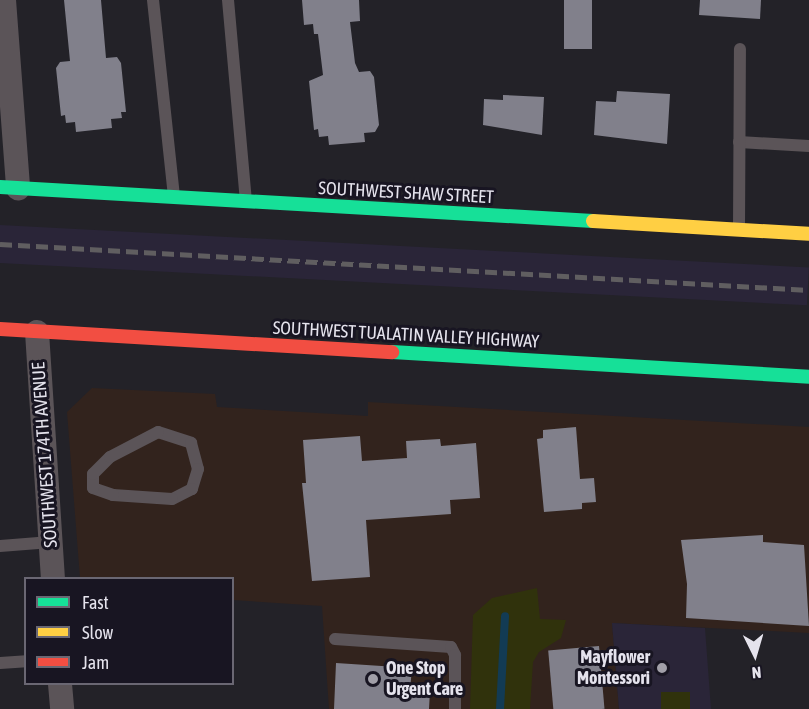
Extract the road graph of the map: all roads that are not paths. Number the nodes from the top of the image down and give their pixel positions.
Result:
1 (4, 0) edge
2 (153, 0) edge
3 (228, 0) edge
4 (740, 50) dead end
5 (5, 76) edge
6 (739, 142) junction
7 (809, 146) edge
8 (9, 188) edge
9 (174, 198) junction
10 (246, 202) junction
11 (739, 230) junction
12 (809, 234) edge
13 (0, 330) edge
14 (37, 332) junction
15 (809, 377) edge
16 (98, 491) joint
17 (51, 542) junction
18 (0, 546) edge
19 (53, 577) edge
20 (335, 639) dead end
21 (24, 661) edge
22 (0, 663) edge
23 (60, 685) edge
24 (62, 709) edge
25 (455, 709) edge

1 - 5 street
2 - 9 lane
3 - 10 lane
4 - 6 lane
5 - 8 street
6 - 7 lane
6 - 11 lane
8 - 9 main road, SOUTHWEST SHAW STREET
9 - 10 main road, SOUTHWEST SHAW STREET
10 - 11 main road, SOUTHWEST SHAW STREET
11 - 12 main road, SOUTHWEST SHAW STREET
13 - 14 main road, SOUTHWEST TUALATIN VALLEY HIGHWAY
14 - 15 main road, SOUTHWEST TUALATIN VALLEY HIGHWAY
14 - 17 street, SOUTHWEST 174TH AVENUE
16 - 16 lane
17 - 18 lane
17 - 19 street, SOUTHWEST 174TH AVENUE
20 - 25 lane
21 - 22 lane
23 - 24 street

